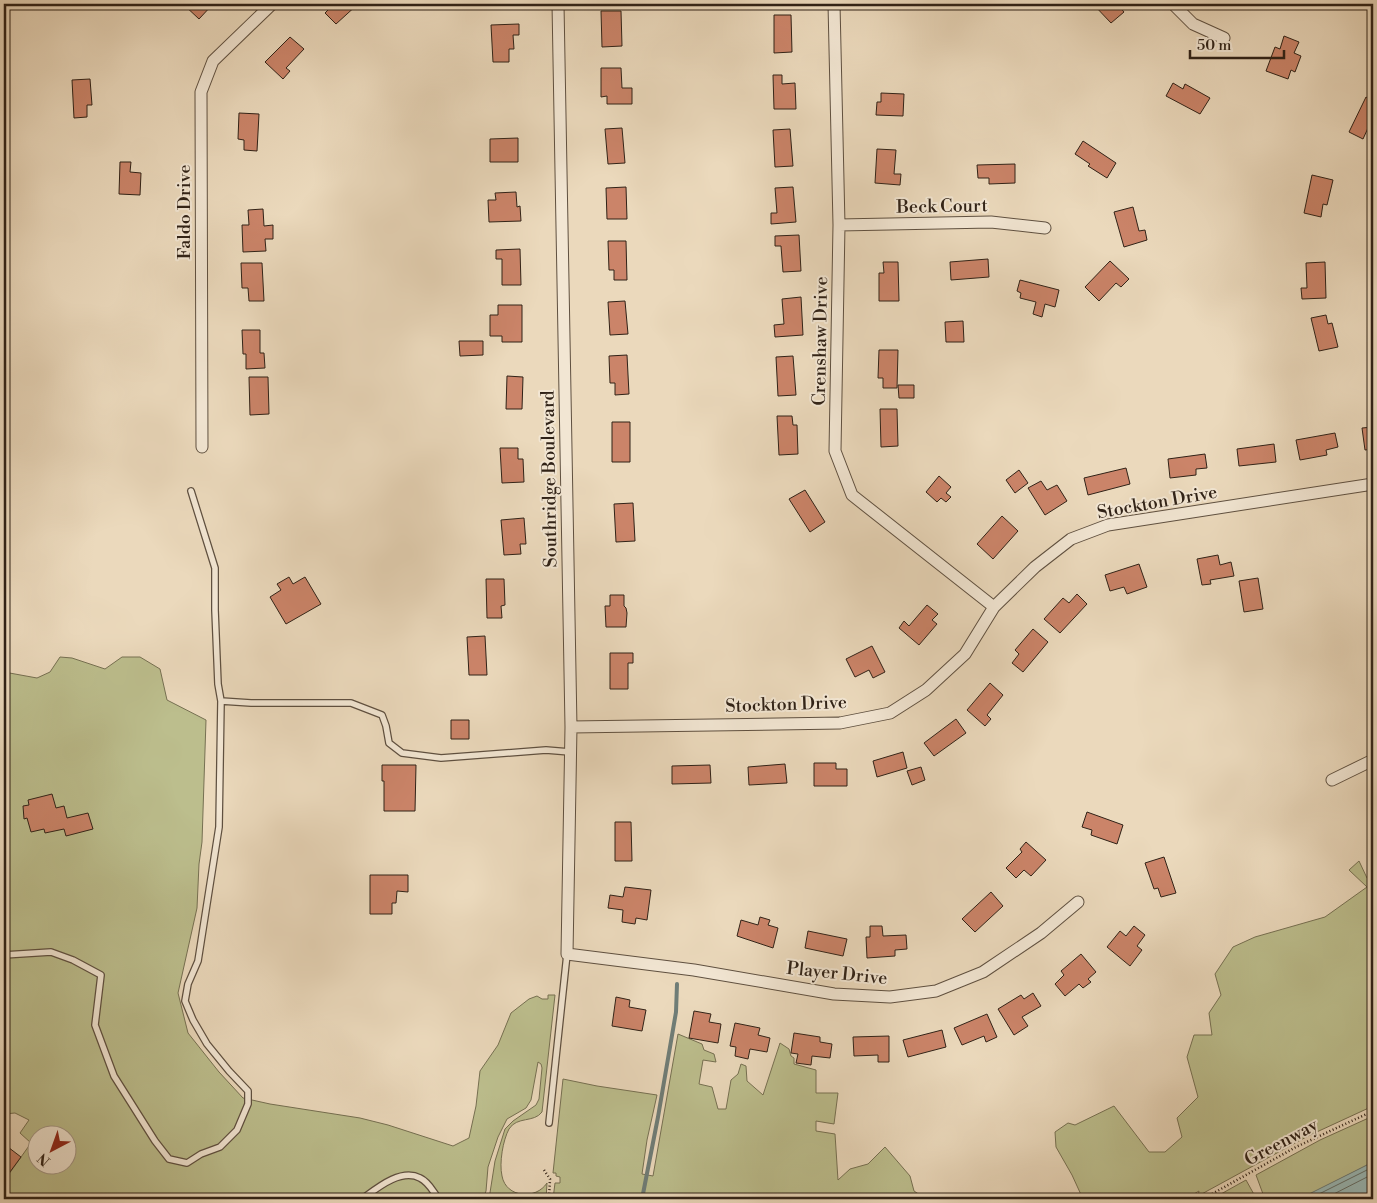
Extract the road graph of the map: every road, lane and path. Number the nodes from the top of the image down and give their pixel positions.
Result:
1 (272, 4) edge
2 (558, 4) edge
3 (834, 4) edge
4 (1173, 4) edge
5 (1224, 38) dead end
6 (839, 225) junction
7 (1045, 228) dead end
8 (202, 447) dead end
9 (1373, 484) edge
10 (191, 491) dead end
11 (994, 608) junction
12 (222, 701) junction
13 (570, 727) junction
14 (570, 752) junction
15 (1373, 760) edge
16 (1332, 780) dead end
17 (1078, 902) dead end
18 (567, 954) junction
19 (4, 955) edge
20 (1373, 1110) edge
21 (549, 1123) dead end
22 (544, 1170) dead end
23 (362, 1199) edge
24 (438, 1199) edge
25 (549, 1199) edge
26 (1203, 1199) edge

1 - 8 street, Faldo Drive
2 - 13 street, Southridge Boulevard
3 - 6 street, Crenshaw Drive
4 - 5 street
6 - 7 street, Beck Court
6 - 11 street, Crenshaw Drive
9 - 11 street, Stockton Drive
10 - 12 lane
11 - 13 street, Stockton Drive
12 - 14 lane
12 - 19 lane
13 - 14 street, Southridge Boulevard
14 - 18 street, Southridge Boulevard
15 - 16 street
17 - 18 street, Player Drive
18 - 21 lane
20 - 26 path, Greenway
22 - 25 path
23 - 24 lane

